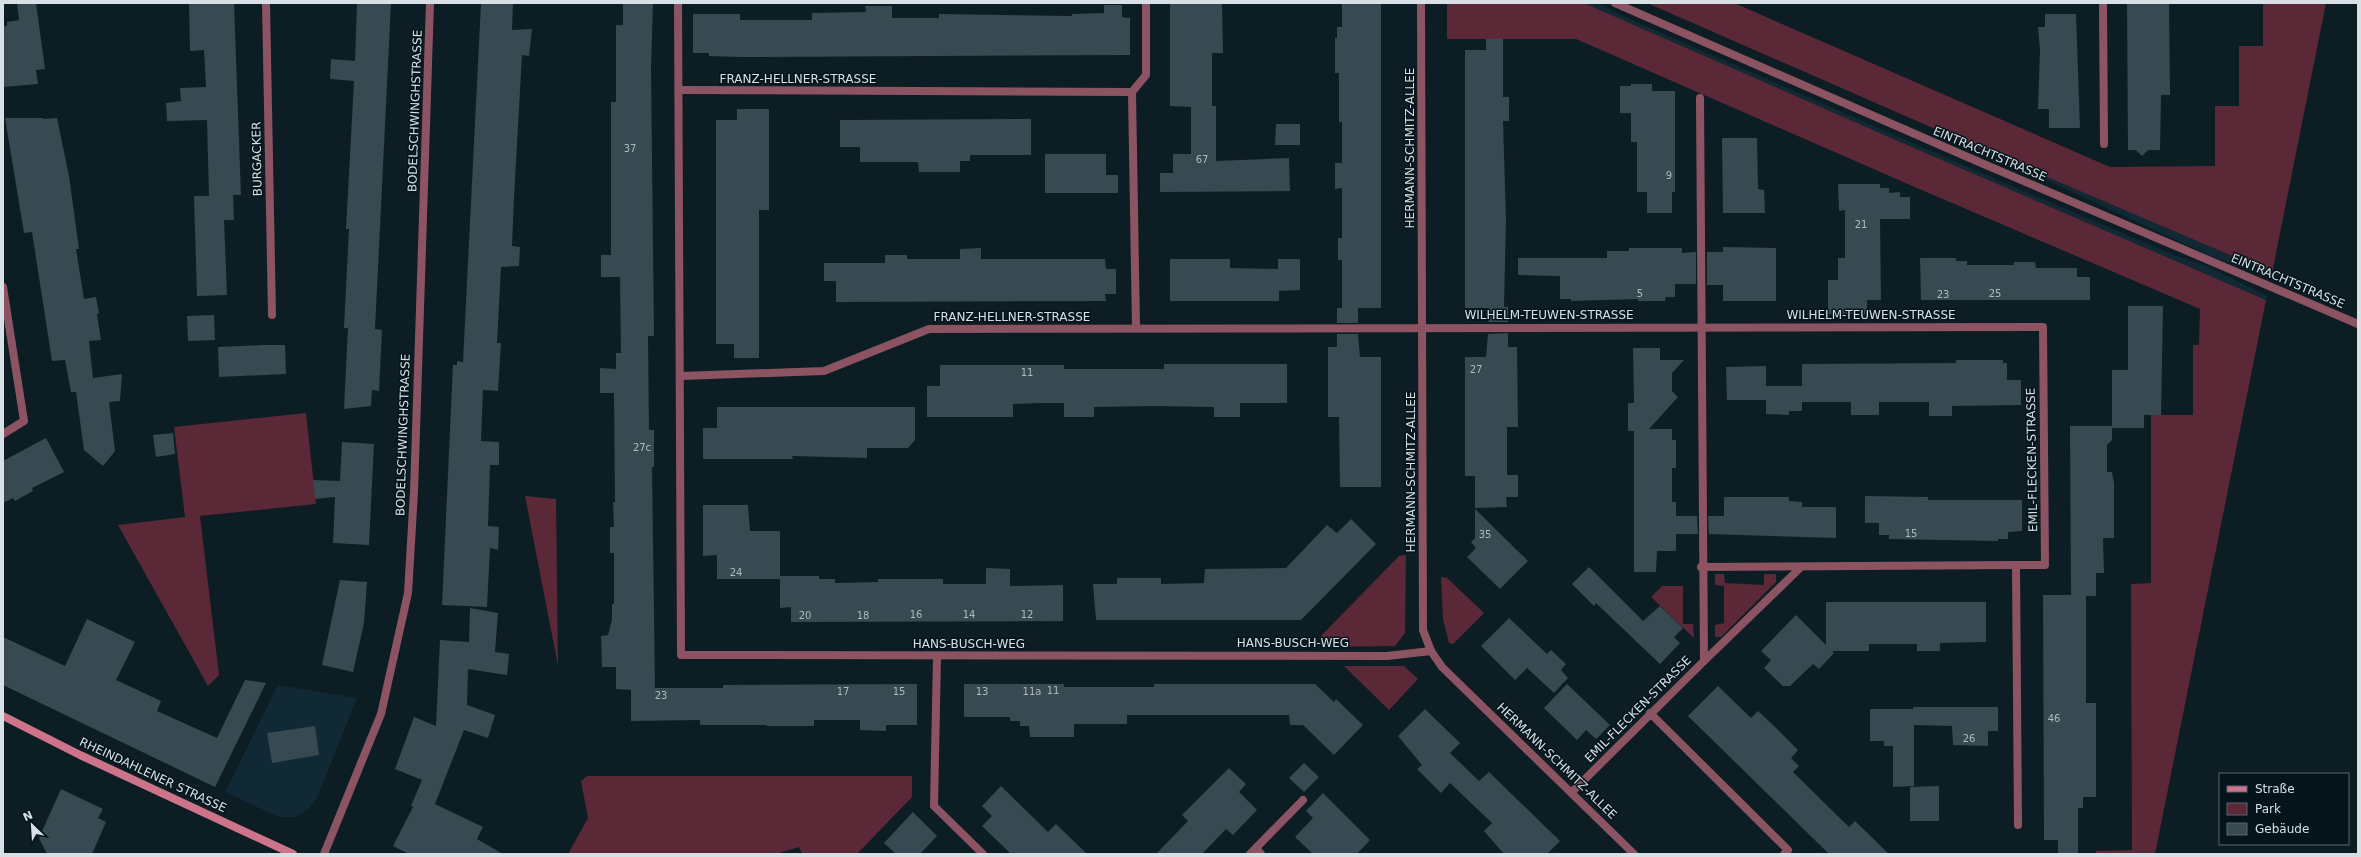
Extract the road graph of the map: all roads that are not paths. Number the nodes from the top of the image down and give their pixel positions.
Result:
1 (266, 3) edge
2 (430, 3) edge
3 (678, 3) edge
4 (1146, 3) edge
5 (1421, 3) edge
6 (1615, 3) edge
7 (2103, 3) edge
8 (680, 90) junction
9 (1132, 92) junction
10 (1700, 98) dead end
11 (2104, 144) dead end
12 (3, 287) edge
13 (272, 315) dead end
14 (2358, 324) edge
15 (1700, 326) junction
16 (1423, 327) junction
17 (2043, 327) joint
18 (1136, 328) junction
19 (681, 376) junction
20 (3, 434) edge
21 (2016, 565) junction
22 (1701, 567) junction
23 (1800, 568) junction
24 (1431, 651) junction
25 (937, 656) junction
26 (1704, 661) junction
27 (1650, 713) junction
28 (3, 716) edge
29 (1572, 792) junction
30 (1303, 800) dead end
31 (2018, 825) dead end
32 (1256, 852) edge
33 (293, 854) edge
34 (324, 854) edge
35 (983, 854) edge
36 (1634, 854) edge
37 (1784, 854) edge

1 - 13 street, BURGACKER
2 - 34 street, BODELSCHWINGHSTRASSE
3 - 8 street
4 - 9 street
5 - 16 street, HERMANN-SCHMITZ-ALLEE
6 - 14 street, EINTRACHTSTRASSE
7 - 11 street
8 - 9 street, FRANZ-HELLNER-STRASSE
8 - 19 street
9 - 18 street
10 - 15 street
12 - 20 street
15 - 16 street, WILHELM-TEUWEN-STRASSE
15 - 17 street, WILHELM-TEUWEN-STRASSE
15 - 22 street
16 - 18 street, FRANZ-HELLNER-STRASSE
16 - 24 street, HERMANN-SCHMITZ-ALLEE
17 - 21 street, EMIL-FLECKEN-STRASSE
18 - 19 street, FRANZ-HELLNER-STRASSE
19 - 25 street, HANS-BUSCH-WEG
21 - 23 street, EMIL-FLECKEN-STRASSE
21 - 31 street
22 - 23 street, EMIL-FLECKEN-STRASSE
22 - 26 street, EMIL-FLECKEN-STRASSE
23 - 26 street, EMIL-FLECKEN-STRASSE
24 - 25 street, HANS-BUSCH-WEG
24 - 29 street, HERMANN-SCHMITZ-ALLEE
25 - 35 street
26 - 27 street, EMIL-FLECKEN-STRASSE
27 - 29 street, EMIL-FLECKEN-STRASSE
27 - 37 street
28 - 33 main road, RHEINDAHLENER STRASSE
29 - 36 street, HERMANN-SCHMITZ-ALLEE
30 - 32 street

